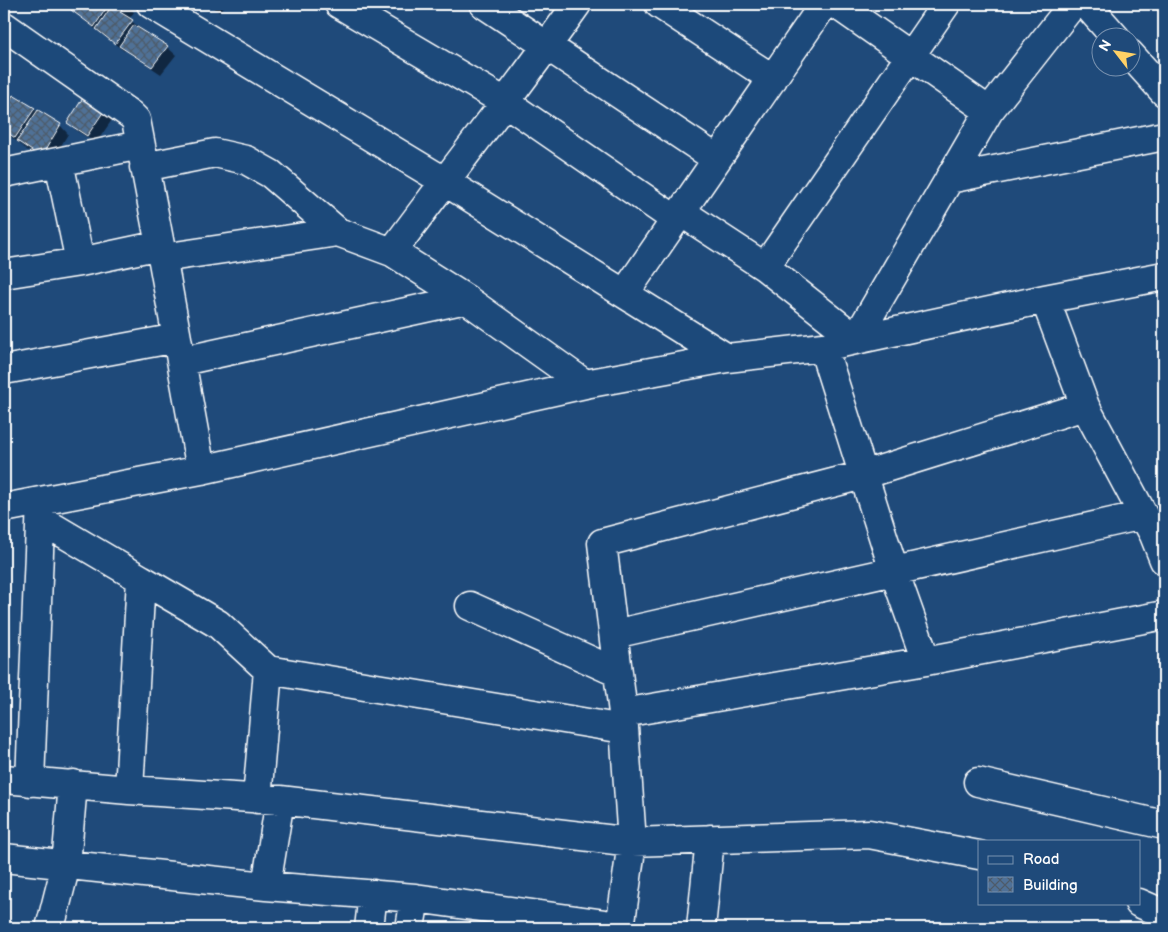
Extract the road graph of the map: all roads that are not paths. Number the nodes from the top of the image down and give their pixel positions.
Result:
1 (151, 4) edge
2 (339, 4) edge
3 (484, 4) edge
4 (577, 4) edge
5 (659, 4) edge
6 (824, 4) edge
7 (836, 4) edge
8 (946, 4) edge
9 (1073, 4) edge
10 (1086, 4) edge
11 (4, 26) edge
12 (1107, 28) edge
13 (547, 47) junction
14 (909, 57) junction
15 (1140, 65) edge
16 (773, 78) junction
17 (1164, 92) edge
18 (505, 102) junction
19 (989, 111) junction
20 (1164, 136) edge
21 (142, 156) junction
22 (717, 159) junction
23 (59, 162) junction
24 (4, 173) edge
25 (950, 179) junction
26 (444, 181) junction
27 (678, 216) junction
28 (338, 232) junction
29 (161, 251) junction
30 (392, 252) junction
31 (80, 262) junction
32 (765, 267) junction
33 (4, 274) edge
34 (1164, 276) edge
35 (625, 293) junction
36 (466, 299) junction
37 (1045, 299) junction
38 (856, 339) junction
39 (823, 347) junction
40 (180, 349) junction
41 (727, 358) junction
42 (4, 370) edge
43 (585, 384) junction
44 (1085, 406) junction
45 (201, 470) junction
46 (863, 475) junction
47 (4, 508) edge
48 (41, 510) junction
49 (1154, 527) edge
50 (1164, 560) edge
51 (894, 571) junction
52 (141, 579) junction
53 (470, 606) dead end
54 (1164, 616) edge
55 (614, 634) junction
56 (926, 661) junction
57 (268, 670) junction
58 (618, 673) junction
59 (623, 721) junction
60 (17, 781) edge
61 (978, 782) dead end
62 (72, 784) junction
63 (129, 790) junction
64 (268, 799) junction
65 (1164, 825) edge
66 (710, 839) junction
67 (632, 842) junction
68 (978, 854) edge
69 (4, 858) edge
70 (66, 865) junction
71 (266, 886) junction
72 (373, 894) junction
73 (415, 898) junction
74 (1140, 903) edge
75 (1164, 914) edge
76 (457, 916) edge
77 (530, 921) edge
78 (620, 927) edge
79 (50, 928) edge
80 (369, 928) edge
81 (410, 928) edge
82 (701, 928) edge

1 - 26 street
2 - 18 street
3 - 13 street
4 - 13 street
5 - 16 street
6 - 16 street
7 - 14 street
8 - 14 street
9 - 19 street
10 - 12 street
11 - 21 street
13 - 18 street
13 - 22 street
14 - 19 street
14 - 32 street
15 - 17 street
16 - 22 street
18 - 26 street
18 - 27 street
19 - 25 street
20 - 25 street
21 - 23 street
21 - 28 street
21 - 29 street
22 - 27 street
23 - 24 street
23 - 31 street
25 - 38 street
26 - 30 street
26 - 35 street
27 - 32 street
27 - 35 street
28 - 29 street
28 - 30 street
29 - 31 street
29 - 40 street
30 - 36 street
31 - 33 street
32 - 38 street
34 - 37 street
35 - 41 street
36 - 40 street
36 - 43 street
37 - 38 street
37 - 44 street
38 - 39 street
39 - 41 street
39 - 46 street
40 - 42 street
40 - 45 street
41 - 43 street
43 - 45 street
44 - 46 street
44 - 49 street
45 - 48 street
46 - 51 street
46 - 55 street
47 - 48 street
48 - 52 street
48 - 60 street
49 - 50 street
49 - 51 street
51 - 55 street
51 - 56 street
52 - 57 street
52 - 63 street
53 - 58 street
54 - 56 street
55 - 58 street
56 - 59 street
57 - 59 street
57 - 64 street
58 - 59 street
59 - 67 street
60 - 62 street
61 - 65 street
62 - 63 street
62 - 70 street
63 - 64 street
64 - 67 street
64 - 71 street
66 - 67 street
66 - 68 street
66 - 82 street
67 - 78 street
69 - 70 street
70 - 71 street
70 - 79 street
71 - 72 street
72 - 73 street
72 - 80 street
73 - 76 street
73 - 81 street
74 - 75 street
76 - 77 street
77 - 78 street

